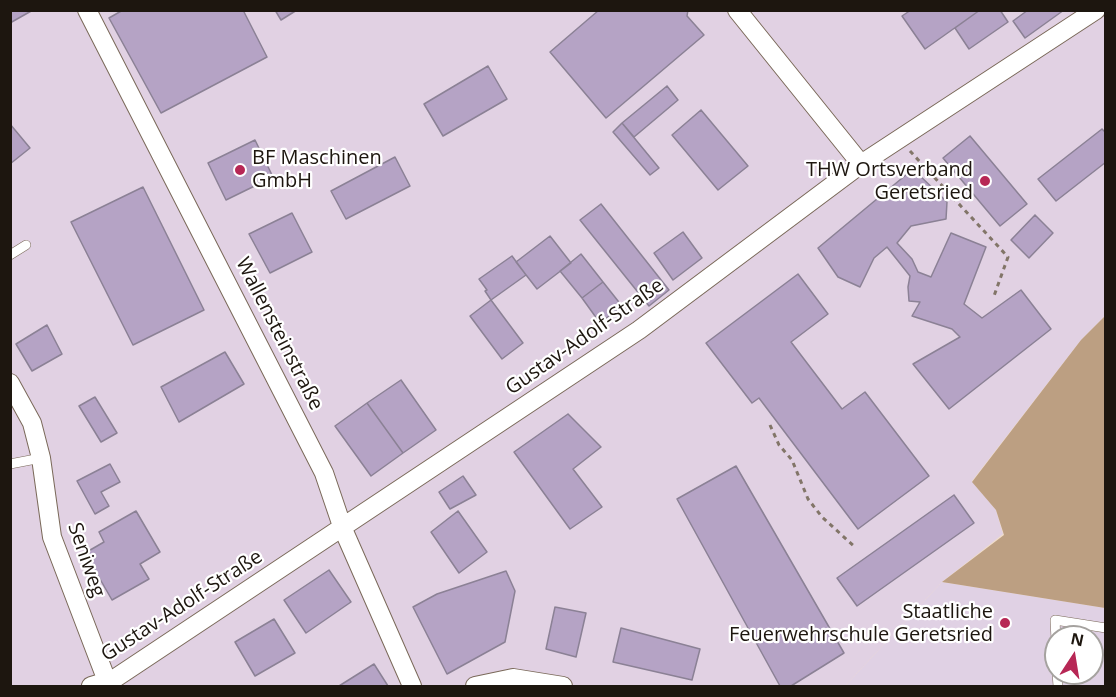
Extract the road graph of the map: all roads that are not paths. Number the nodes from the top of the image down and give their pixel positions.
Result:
1 (87, 10) edge
2 (737, 10) edge
3 (1096, 10) edge
4 (861, 164) junction
5 (26, 245) dead end
6 (10, 255) edge
7 (10, 384) edge
8 (41, 458) junction
9 (10, 464) edge
10 (342, 529) junction
11 (1055, 625) edge
12 (1087, 625) edge
13 (99, 684) edge
14 (412, 687) edge
15 (475, 687) edge
16 (563, 687) edge

1 - 10 street, Wallensteinstraße
2 - 4 street
3 - 4 street, Gustav-Adolf-Straße
4 - 10 street, Gustav-Adolf-Straße
5 - 6 lane
7 - 8 street, Seniweg
8 - 9 lane
8 - 13 street, Seniweg
10 - 13 street, Gustav-Adolf-Straße
10 - 14 street, Wallensteinstraße
11 - 12 lane
15 - 16 street

